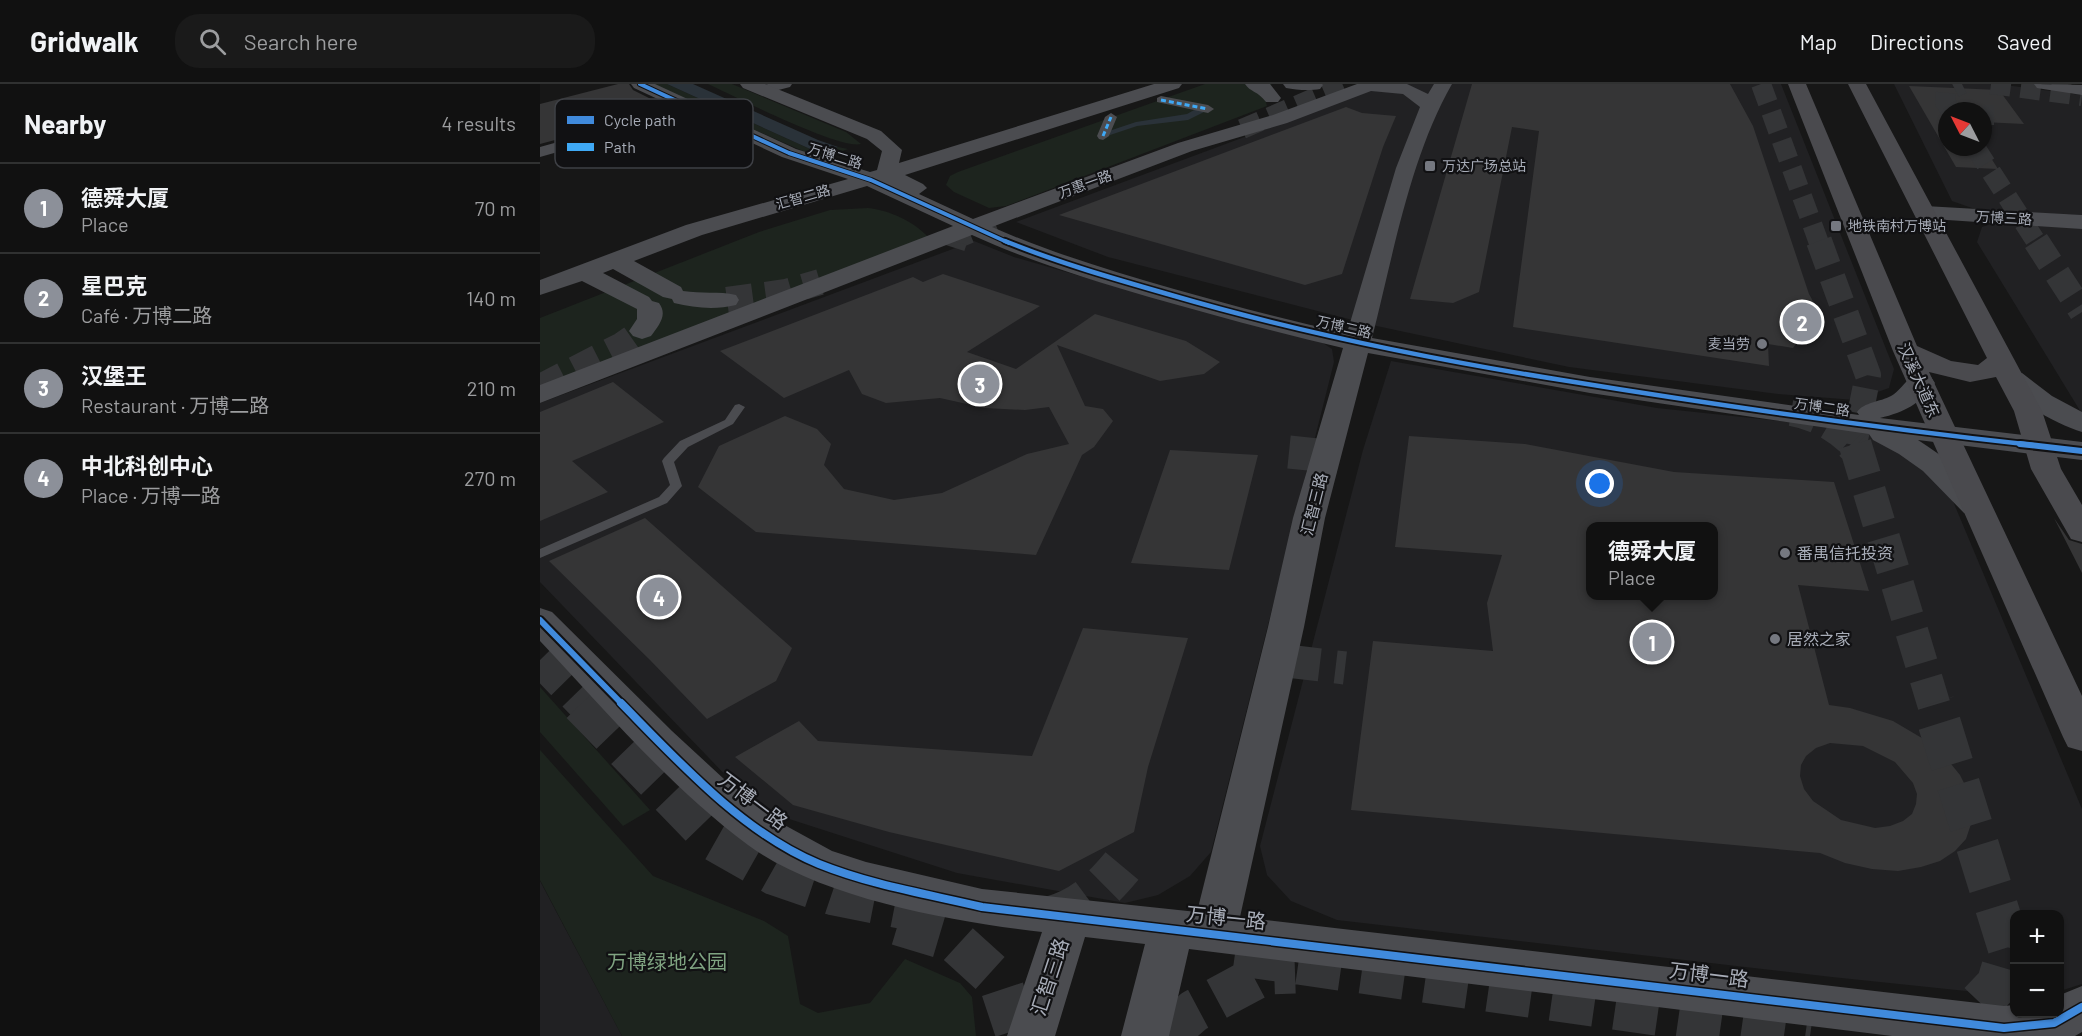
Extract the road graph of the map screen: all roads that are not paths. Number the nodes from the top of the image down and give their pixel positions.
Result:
1 (640, 84) edge
2 (785, 84) edge
3 (1254, 84) edge
4 (1292, 84) edge
5 (1334, 84) edge
6 (1443, 84) edge
7 (1797, 84) edge
8 (1857, 84) edge
9 (2043, 84) edge
10 (1314, 85) edge
11 (1366, 85) edge
12 (756, 87) edge
13 (2082, 90) edge
14 (1167, 92) edge
15 (1272, 98) dead end
16 (672, 99) edge
17 (1430, 106) junction
18 (1208, 109) dead end
19 (1111, 117) dead end
20 (753, 136) edge
21 (1103, 136) dead end
22 (1185, 147) junction
23 (555, 148) edge
24 (540, 152) edge
25 (877, 176) junction
26 (1925, 213) junction
27 (2082, 222) edge
28 (978, 224) junction
29 (613, 259) junction
30 (582, 271) junction
31 (540, 288) edge
32 (727, 300) tunnel mouth
33 (644, 314) dead end
34 (1360, 336) junction
35 (1906, 351) junction
36 (2006, 369) junction
37 (1921, 383) junction
38 (540, 395) edge
39 (739, 407) dead end
40 (1867, 418) junction
41 (2082, 423) edge
42 (1940, 427) junction
43 (2082, 433) edge
44 (2037, 437) junction
45 (2082, 451) edge
46 (1976, 506) junction
47 (2081, 524) edge
48 (540, 554) edge
49 (540, 620) edge
50 (2082, 737) edge
51 (1069, 918) junction
52 (1192, 930) junction
53 (2082, 1007) edge
54 (2011, 1032) edge
55 (1031, 1036) edge
56 (1145, 1036) edge

1 - 16 street, 万博二路
2 - 12 street
3 - 15 street
4 - 10 street
5 - 22 street, 万惠一路
6 - 17 street, 汇智三路
7 - 35 main road, 汉溪大道东
8 - 26 main road
9 - 13 street
11 - 17 street
11 - 22 street
12 - 25 street, 万博二路
14 - 18 street
14 - 25 street, 汇智二路
17 - 34 street, 汇智三路
19 - 21 street
20 - 25 street, 万博二路
22 - 28 street, 万惠一路
23 - 24 street
25 - 28 street, 万博二路
25 - 29 street, 汇智二路
26 - 27 street, 万博三路
26 - 36 main road
28 - 34 street, 万博二路
28 - 38 street, 万惠一路
29 - 30 street, 汇智二路
29 - 32 street
30 - 31 street, 汇智二路
30 - 33 street
34 - 40 street, 万博二路
34 - 52 street, 汇智三路
35 - 36 main road
35 - 37 main road, 汉溪大道东
36 - 41 street
36 - 44 main road
37 - 40 street
37 - 42 main road, 汉溪大道东
39 - 48 lane
40 - 42 street, 万博二路
40 - 46 street
42 - 44 street, 万博二路
42 - 46 main road, 汉溪大道东
43 - 44 street, 万博二路
44 - 45 street, 万博二路
44 - 47 main road
46 - 50 main road, 汉溪大道东
49 - 51 street, 万博一路
51 - 52 street, 万博一路
51 - 55 street, 汇智三路
52 - 54 street, 万博一路
52 - 56 street, 汇智三路
53 - 54 street, 万博一路

